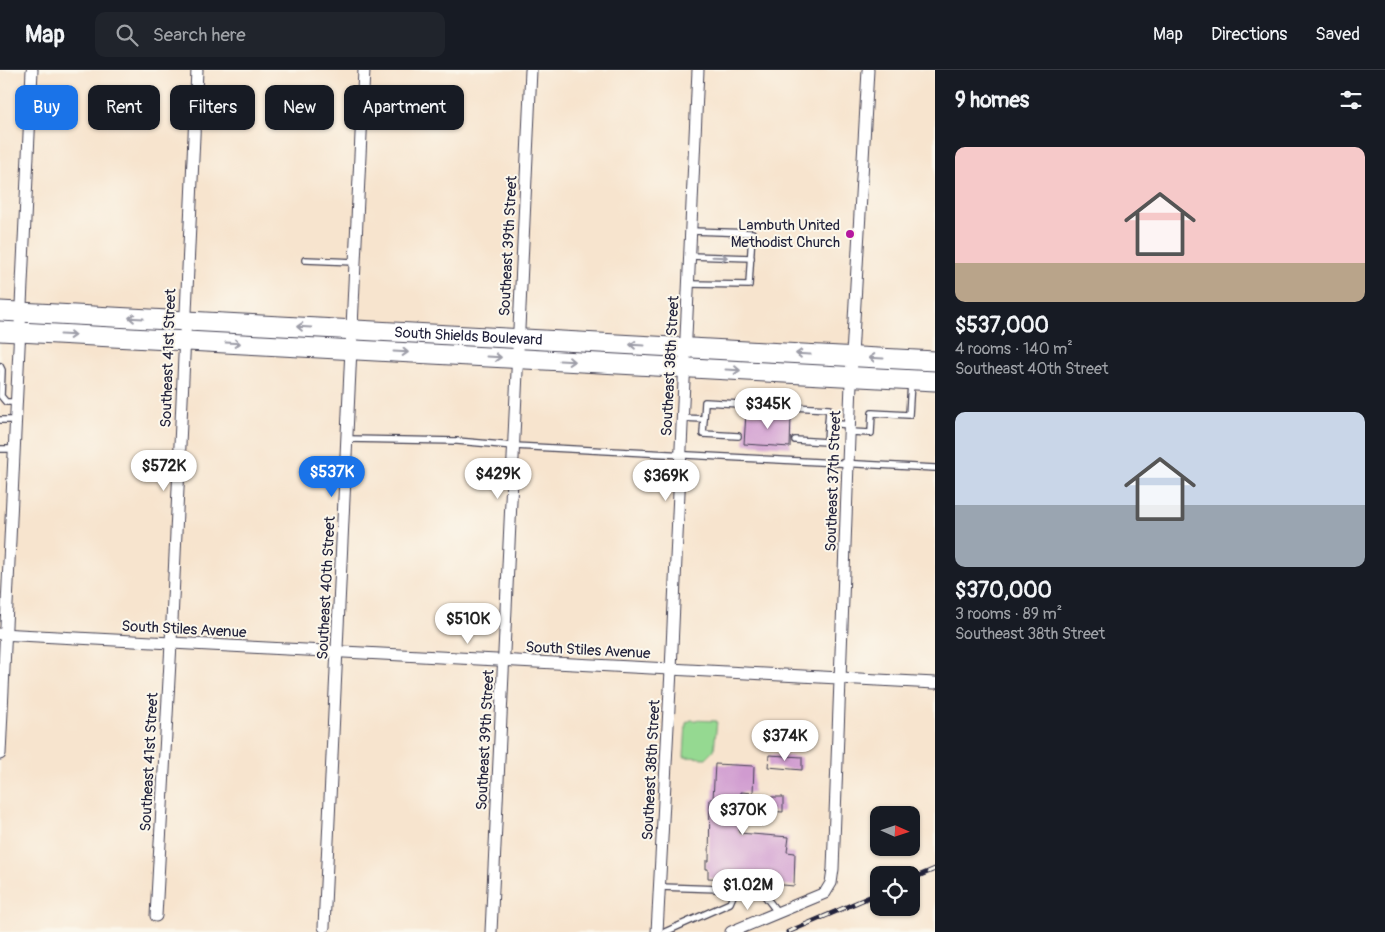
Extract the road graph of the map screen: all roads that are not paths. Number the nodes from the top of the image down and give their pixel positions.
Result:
1 (32, 70) edge
2 (197, 70) edge
3 (364, 70) edge
4 (531, 70) edge
5 (698, 70) edge
6 (868, 70) edge
7 (691, 230) junction
8 (690, 256) junction
9 (751, 258) junction
10 (305, 260) dead end
11 (355, 262) junction
12 (689, 284) junction
13 (0, 311) edge
14 (20, 312) junction
15 (185, 321) junction
16 (352, 330) junction
17 (0, 331) edge
18 (20, 332) junction
19 (518, 339) junction
20 (184, 341) junction
21 (686, 348) junction
22 (352, 350) junction
23 (852, 356) junction
24 (518, 359) junction
25 (935, 361) edge
26 (0, 366) edge
27 (684, 368) junction
28 (852, 377) junction
29 (911, 380) junction
30 (935, 381) edge
31 (16, 402) junction
32 (682, 418) junction
33 (704, 419) junction
34 (0, 420) edge
35 (16, 420) junction
36 (828, 424) junction
37 (850, 428) junction
38 (738, 436) dead end
39 (348, 439) junction
40 (794, 440) dead end
41 (514, 446) junction
42 (0, 449) edge
43 (14, 449) junction
44 (681, 455) junction
45 (849, 464) junction
46 (935, 468) edge
47 (3, 634) edge
48 (171, 643) junction
49 (337, 653) junction
50 (504, 660) junction
51 (671, 670) junction
52 (839, 677) junction
53 (935, 684) edge
54 (0, 754) edge
55 (660, 887) junction
56 (736, 890) junction
57 (776, 914) junction
58 (156, 916) dead end
59 (324, 927) dead end
60 (491, 932) edge
61 (658, 932) edge
62 (665, 932) edge
63 (732, 932) edge

1 - 14 street
2 - 15 street, Southeast 41st Street
3 - 11 street, Southeast 40th Street
4 - 19 street, Southeast 39th Street
5 - 7 street, Southeast 38th Street
6 - 23 street, Southeast 37th Street
7 - 8 street, Southeast 38th Street
7 - 9 lane
8 -> 9 lane
8 - 12 street, Southeast 38th Street
9 - 12 lane
10 - 11 lane
11 - 16 street, Southeast 40th Street
12 - 21 street, Southeast 38th Street
13 - 14 main road, South Shields Boulevard
15 -> 14 main road, South Shields Boulevard
14 - 18 street
16 -> 15 main road, South Shields Boulevard
15 - 20 street, Southeast 41st Street
16 - 19 main road, South Shields Boulevard
16 - 22 street, Southeast 40th Street
17 - 18 main road, South Shields Boulevard
18 -> 20 main road, South Shields Boulevard
18 - 31 street
21 -> 19 main road, South Shields Boulevard
19 - 24 street, Southeast 39th Street
20 -> 22 main road, South Shields Boulevard
20 - 48 street, Southeast 41st Street
23 -> 21 main road, South Shields Boulevard
21 - 27 street, Southeast 38th Street
22 -> 24 main road, South Shields Boulevard
22 - 39 street, Southeast 40th Street
25 -> 23 main road, South Shields Boulevard
23 - 28 street, Southeast 37th Street
24 -> 27 main road, South Shields Boulevard
24 - 41 street, Southeast 39th Street
26 - 31 lane
27 -> 28 main road, South Shields Boulevard
27 - 32 street, Southeast 38th Street
28 - 29 main road, South Shields Boulevard
28 - 37 street, Southeast 37th Street
29 - 30 main road, South Shields Boulevard
29 - 37 lane
31 - 35 street
32 - 33 lane
32 - 44 street, Southeast 38th Street
33 - 36 lane
33 - 38 lane
34 - 35 lane
35 - 43 street
36 - 37 lane
36 - 40 lane
37 - 45 street, Southeast 37th Street
39 - 41 lane
39 - 49 street, Southeast 40th Street
41 - 44 lane
41 - 50 street, Southeast 39th Street
42 - 43 lane
43 - 47 street
44 - 45 lane
44 - 51 street, Southeast 38th Street
45 - 46 lane
45 - 52 street, Southeast 37th Street
47 - 48 street, South Stiles Avenue
47 - 54 street
48 - 49 street, South Stiles Avenue
48 - 58 street, Southeast 41st Street
49 - 50 street, South Stiles Avenue
49 - 59 street, Southeast 40th Street
50 - 51 street, South Stiles Avenue
50 - 60 street, Southeast 39th Street
51 - 52 street, South Stiles Avenue
51 - 55 street, Southeast 38th Street
52 - 53 street, South Stiles Avenue
52 - 57 street, Southeast 37th Street
55 - 56 lane
55 - 61 street, Southeast 38th Street
56 - 57 lane
56 - 62 lane
57 - 63 street

